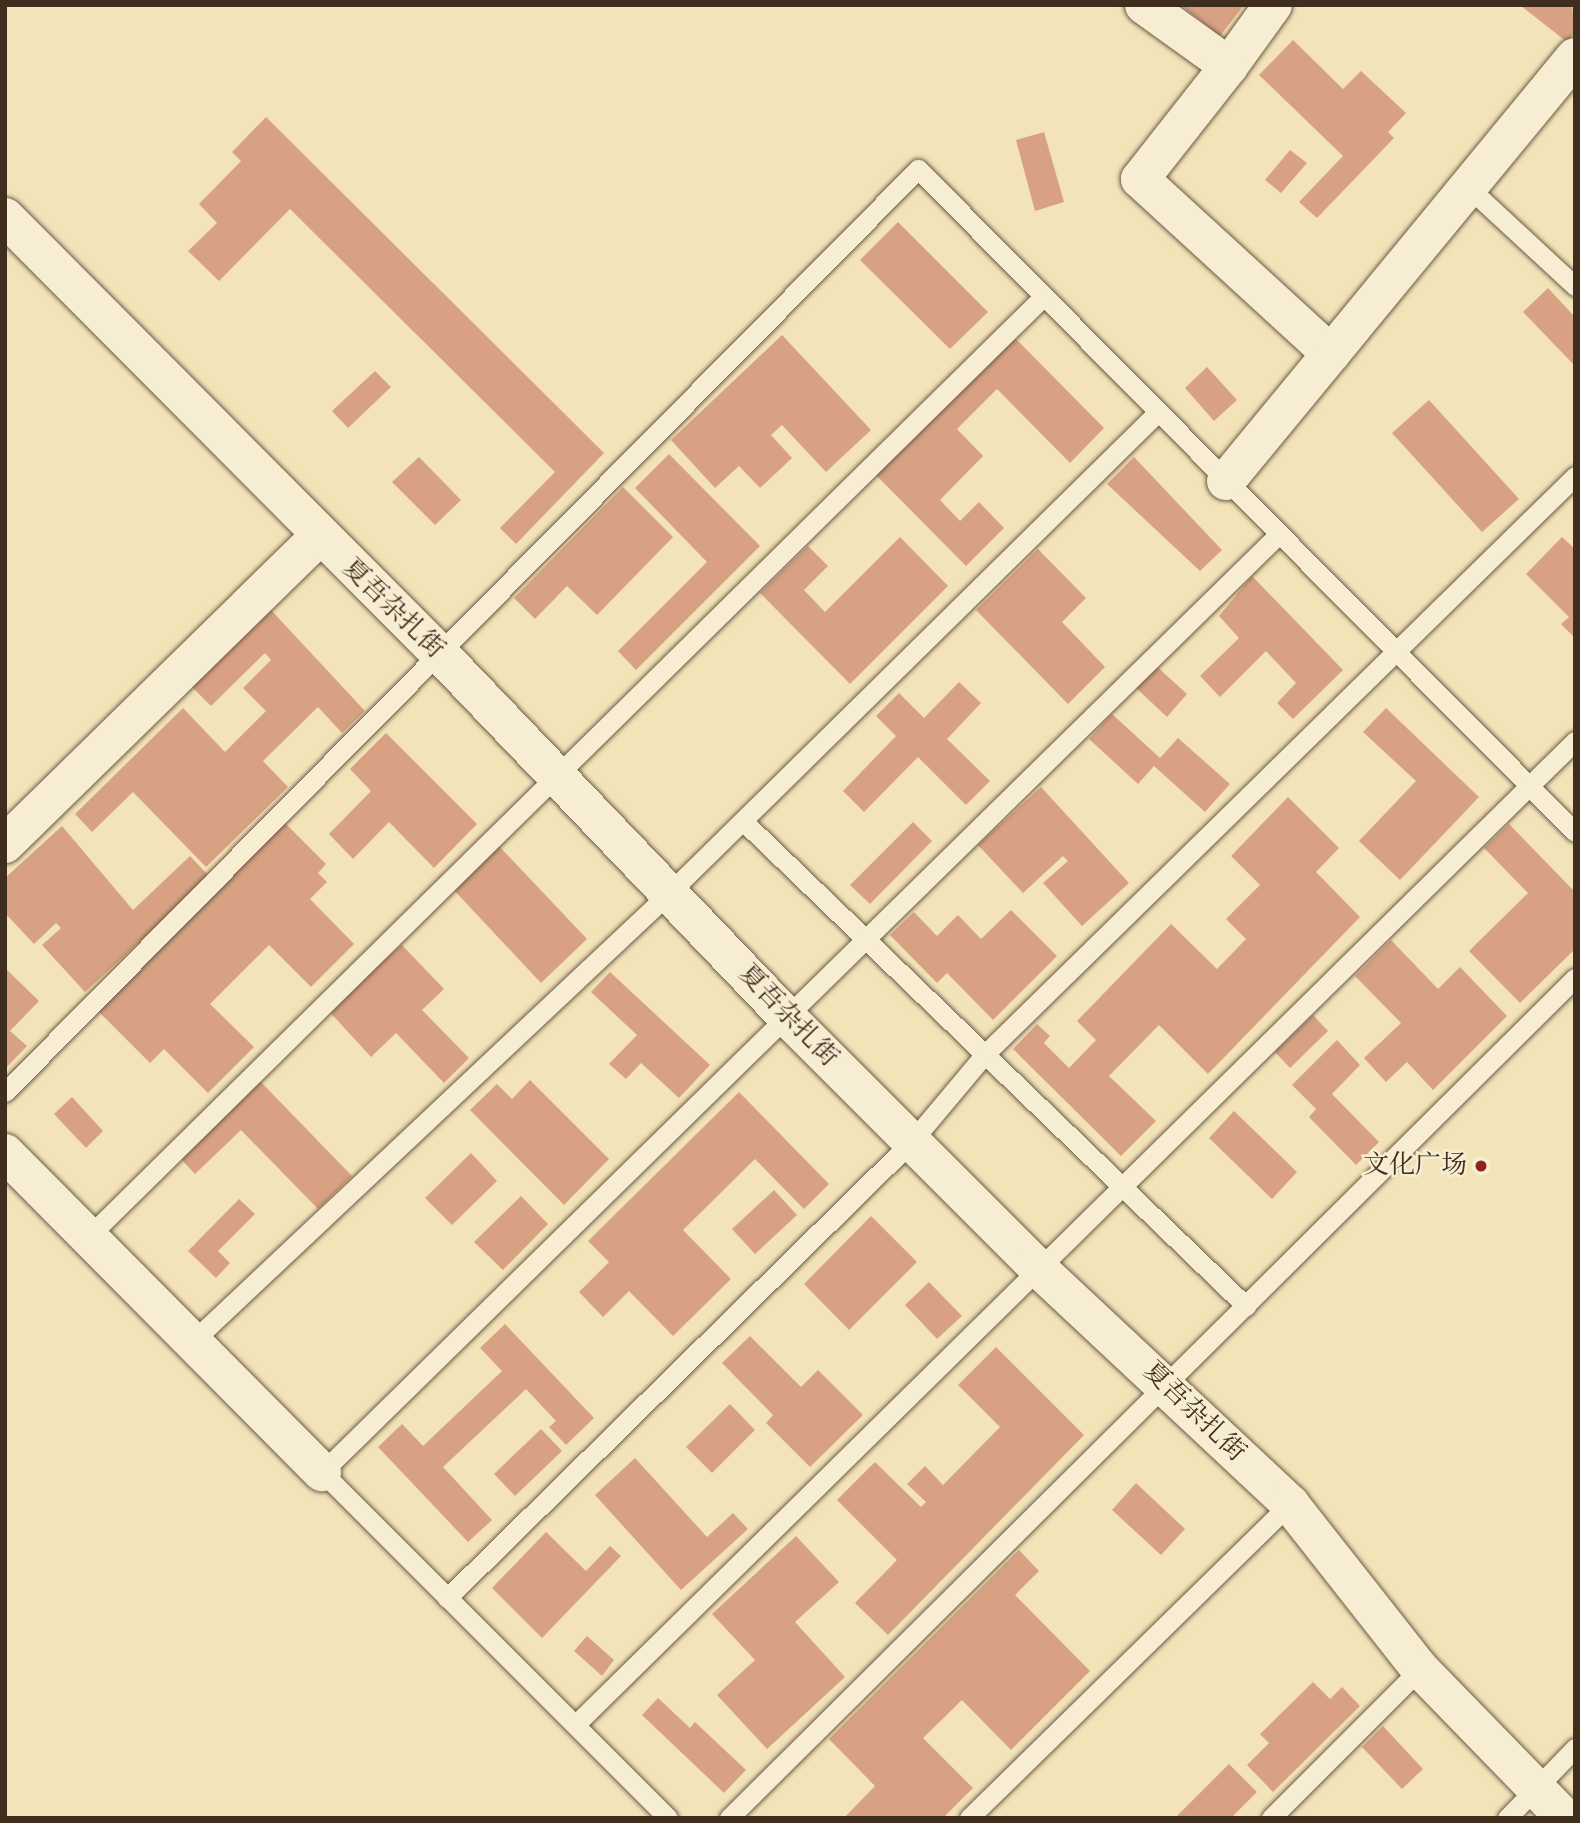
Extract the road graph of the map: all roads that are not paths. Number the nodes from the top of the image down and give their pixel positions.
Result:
1 (1144, 5) edge
2 (1273, 5) edge
3 (1575, 57) edge
4 (1229, 66) junction
5 (1468, 187) junction
6 (5, 218) edge
7 (1575, 286) edge
8 (1044, 297) junction
9 (1331, 354) junction
10 (1156, 414) junction
11 (1575, 475) edge
12 (1226, 481) junction
13 (1279, 534) junction
14 (320, 537) junction
15 (441, 655) junction
16 (1399, 655) junction
17 (1575, 741) edge
18 (554, 773) junction
19 (1529, 786) junction
20 (743, 821) junction
21 (1575, 832) edge
22 (5, 844) edge
23 (669, 893) junction
24 (866, 939) junction
25 (1575, 978) edge
26 (788, 1018) junction
27 (985, 1054) junction
28 (5, 1091) edge
29 (912, 1141) junction
30 (5, 1153) edge
31 (1121, 1185) junction
32 (89, 1237) junction
33 (1037, 1267) junction
34 (1246, 1307) junction
35 (193, 1341) junction
36 (1166, 1384) junction
37 (323, 1472) junction
38 (1290, 1504) junction
39 (447, 1598) junction
40 (1420, 1669) junction
41 (576, 1724) junction
42 (1575, 1748) edge
43 (1536, 1788) junction
44 (668, 1818) edge
45 (729, 1818) edge
46 (969, 1818) edge
47 (1271, 1818) edge
48 (1507, 1818) edge
49 (1565, 1818) edge

1 - 4 main road
2 - 4 main road
3 - 5 main road
4 - 9 main road
5 - 7 lane
5 - 9 main road
6 - 14 main road, 夏吾杂扎街
8 - 10 lane
8 - 15 lane
8 - 18 lane
9 - 12 main road
10 - 12 lane
10 - 20 lane
11 - 16 lane
12 - 13 lane
13 - 16 lane
13 - 24 lane
14 - 15 main road, 夏吾杂扎街
14 - 22 main road
15 - 18 main road, 夏吾杂扎街
15 - 28 lane
16 - 19 lane
16 - 27 lane
17 - 19 lane
18 - 23 main road, 夏吾杂扎街
18 - 32 lane
19 - 21 lane
19 - 31 lane
20 - 23 lane
20 - 24 lane
23 - 26 main road, 夏吾杂扎街
23 - 35 lane
24 - 26 lane
24 - 27 lane
25 - 34 lane
26 - 29 main road, 夏吾杂扎街
26 - 37 lane
27 - 29 lane
27 - 31 lane
29 - 33 main road, 夏吾杂扎街
29 - 39 lane
30 - 32 main road
31 - 33 lane
31 - 34 lane
32 - 35 main road
33 - 36 main road, 夏吾杂扎街
33 - 41 lane
34 - 36 lane
35 - 37 main road
36 - 38 main road, 夏吾杂扎街
36 - 45 lane
37 - 39 lane
38 - 40 main road, 夏吾杂扎街
38 - 46 lane
39 - 41 lane
40 - 43 main road, 夏吾杂扎街
40 - 47 lane
41 - 44 lane
42 - 43 lane
43 - 48 lane
43 - 49 main road, 夏吾杂扎街

